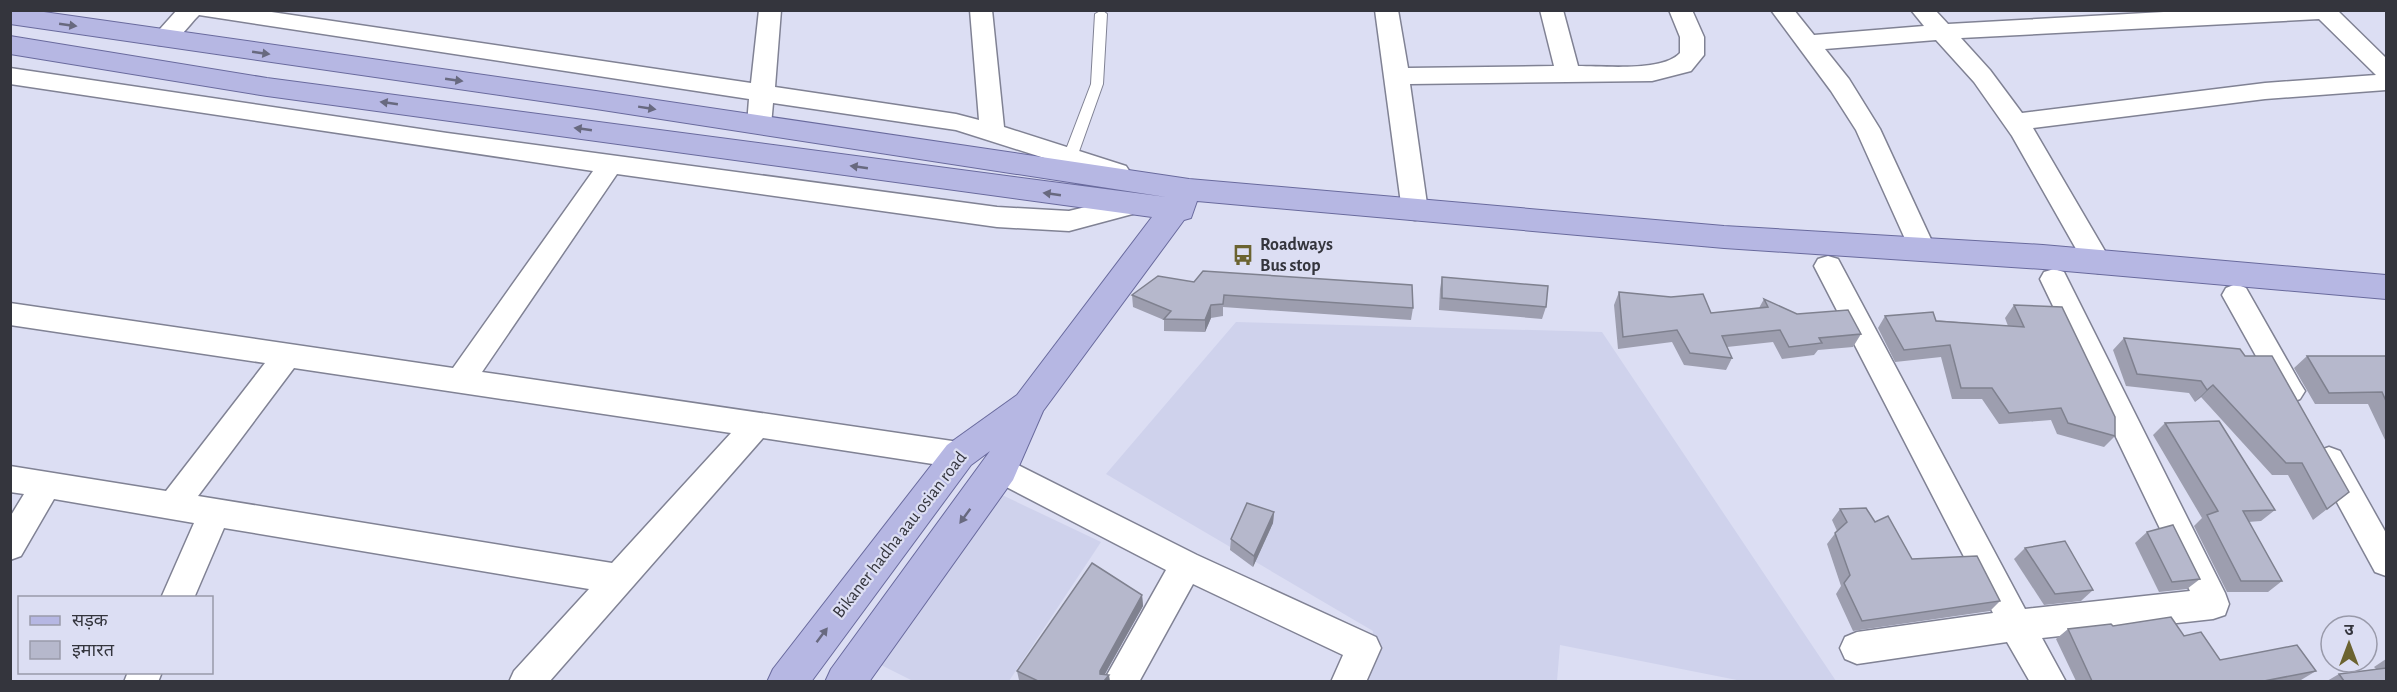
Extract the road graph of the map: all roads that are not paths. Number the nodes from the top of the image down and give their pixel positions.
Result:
1 (191, 10) edge
2 (206, 10) edge
3 (770, 10) edge
4 (981, 10) edge
5 (1386, 10) edge
6 (1551, 10) edge
7 (1680, 10) edge
8 (1782, 10) edge
9 (1922, 10) edge
10 (2325, 11) edge
11 (2230, 13) edge
12 (1101, 14) dead end
13 (10, 16) edge
14 (2041, 19) edge
15 (1939, 32) junction
16 (163, 39) junction
17 (1808, 42) junction
18 (10, 45) edge
19 (2386, 71) edge
20 (1568, 74) junction
21 (10, 76) edge
22 (1397, 76) junction
23 (2386, 82) edge
24 (762, 93) junction
25 (2015, 122) junction
26 (759, 125) junction
27 (992, 131) junction
28 (1070, 160) junction
29 (611, 164) junction
30 (1182, 199) junction
31 (1131, 205) junction
32 (1415, 211) junction
33 (1923, 250) junction
34 (2098, 263) junction
35 (1828, 266) junction
36 (2054, 279) junction
37 (2386, 287) edge
38 (2236, 295) junction
39 (2386, 308) edge
40 (10, 314) edge
41 (288, 354) junction
42 (460, 381) junction
43 (1029, 404) junction
44 (756, 426) junction
45 (958, 455) junction
46 (1000, 469) junction
47 (10, 479) edge
48 (46, 485) junction
49 (173, 506) junction
50 (214, 512) junction
51 (10, 546) edge
52 (2386, 562) edge
53 (1186, 565) junction
54 (618, 579) junction
55 (177, 596) edge
56 (2016, 625) junction
57 (1857, 648) dead end
58 (526, 681) edge
59 (787, 681) edge
60 (845, 681) edge
61 (1120, 681) edge
62 (1348, 681) edge
63 (2049, 681) edge

1 - 16 street
2 - 24 street
3 - 24 street
4 - 27 street
5 - 22 street
6 - 20 street
7 - 20 street
8 - 17 street
9 - 15 street
10 - 11 street
10 - 19 street
11 - 14 street
12 - 28 lane
13 -> 16 main road
14 - 15 street
15 - 17 street
15 - 25 street
16 -> 26 main road
17 - 33 street
31 -> 18 main road
20 - 22 street
21 - 29 street
22 - 32 street
23 - 25 street
24 - 26 street
24 - 27 street
25 - 34 street
26 - 30 main road
27 - 28 street
28 - 30 street
29 - 31 street
29 - 42 street
30 - 31 main road
30 - 32 main road
30 - 35 main road
30 - 43 main road, Bikaner hadha aau osian road
32 - 33 main road
33 - 34 main road
34 - 37 main road
35 - 36 main road
35 - 56 street
36 - 38 main road
36 - 56 street
38 - 39 main road
38 - 52 street
40 - 41 street
41 - 42 street
41 - 49 street
42 - 44 street
43 - 45 main road, Bikaner hadha aau osian road
43 - 46 main road, Bikaner hadha aau osian road
44 - 45 street
44 - 54 street
59 -> 45 main road, Bikaner hadha aau osian road
46 - 53 street
46 -> 60 main road, Bikaner hadha aau osian road
47 - 48 street
48 - 49 street
48 - 51 street
49 - 50 street
50 - 54 street
50 - 55 street
53 - 61 street
53 - 62 street
54 - 58 street
56 - 57 street
56 - 63 street

